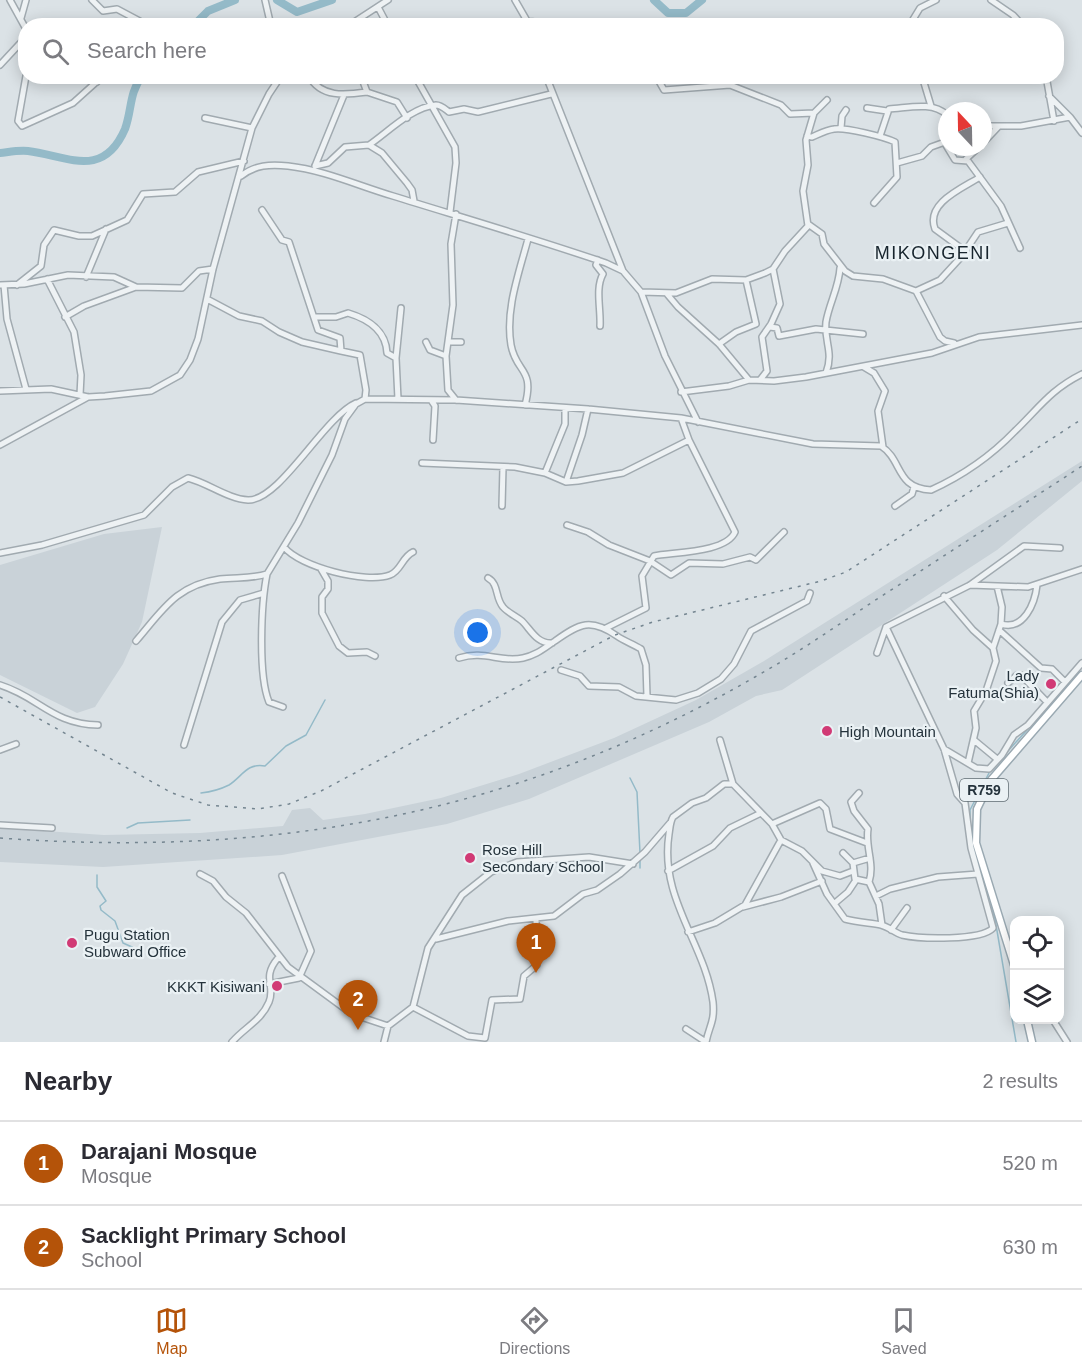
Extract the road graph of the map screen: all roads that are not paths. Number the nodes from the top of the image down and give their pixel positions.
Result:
1 (10, 0) edge
2 (27, 0) edge
3 (92, 0) edge
4 (265, 0) edge
5 (387, 0) edge
6 (515, 0) edge
7 (936, 0) edge
8 (991, 0) edge
9 (378, 6) junction
10 (21, 18) joint
11 (134, 18) edge
12 (269, 18) edge
13 (360, 18) edge
14 (384, 18) edge
15 (525, 18) edge
16 (914, 18) edge
17 (1016, 18) edge
18 (18, 46) edge
19 (0, 65) edge
20 (25, 84) edge
21 (95, 84) edge
22 (275, 84) edge
23 (314, 84) edge
24 (364, 84) edge
25 (420, 84) edge
26 (548, 84) edge
27 (661, 84) edge
28 (924, 84) edge
29 (1047, 84) edge
30 (367, 92) junction
31 (551, 94) junction
32 (344, 95) junction
33 (1049, 96) junction
34 (827, 100) dead end
35 (931, 106) junction
36 (431, 107) junction
37 (867, 108) dead end
38 (846, 110) dead end
39 (938, 110) edge
40 (887, 111) junction
41 (814, 113) junction
42 (1070, 117) junction
43 (205, 118) dead end
44 (407, 118) junction
45 (1054, 121) junction
46 (992, 127) edge
47 (998, 127) junction
48 (252, 128) junction
49 (841, 128) junction
50 (992, 133) edge
51 (1082, 133) edge
52 (807, 136) junction
53 (880, 136) junction
54 (369, 145) junction
55 (938, 145) edge
56 (953, 156) edge
57 (970, 156) edge
58 (966, 159) junction
59 (244, 161) junction
60 (897, 163) junction
61 (315, 168) junction
62 (241, 176) junction
63 (980, 177) junction
64 (414, 201) junction
65 (874, 203) dead end
66 (262, 210) dead end
67 (453, 213) junction
68 (1008, 223) junction
69 (808, 224) junction
70 (106, 229) junction
71 (528, 239) junction
72 (1020, 248) dead end
73 (966, 251) junction
74 (598, 260) junction
75 (840, 268) junction
76 (213, 269) junction
77 (773, 269) junction
78 (623, 272) junction
79 (86, 278) junction
80 (47, 279) junction
81 (746, 280) junction
82 (2, 285) edge
83 (17, 285) junction
84 (136, 287) junction
85 (916, 291) junction
86 (641, 292) junction
87 (667, 294) junction
88 (207, 299) junction
89 (2, 303) edge
90 (401, 308) dead end
91 (65, 317) junction
92 (315, 317) junction
93 (1082, 325) edge
94 (600, 326) dead end
95 (770, 327) junction
96 (826, 332) junction
97 (863, 334) dead end
98 (426, 342) dead end
99 (448, 342) junction
100 (461, 342) dead end
101 (962, 343) junction
102 (719, 344) junction
103 (341, 351) junction
104 (446, 356) junction
105 (396, 358) junction
106 (863, 366) junction
107 (826, 373) junction
108 (1082, 374) edge
109 (749, 380) junction
110 (760, 380) junction
111 (26, 388) junction
112 (0, 391) edge
113 (681, 392) junction
114 (80, 395) junction
115 (88, 397) junction
116 (398, 399) junction
117 (363, 400) junction
118 (431, 400) junction
119 (456, 400) junction
120 (525, 405) junction
121 (565, 408) junction
122 (588, 409) junction
123 (681, 418) junction
124 (698, 422) junction
125 (433, 440) dead end
126 (689, 440) junction
127 (0, 445) edge
128 (883, 447) junction
129 (422, 464) dead end
130 (503, 466) junction
131 (545, 474) junction
132 (566, 482) junction
133 (914, 487) junction
134 (502, 506) dead end
135 (895, 506) dead end
136 (567, 525) dead end
137 (784, 532) dead end
138 (284, 547) junction
139 (1060, 548) dead end
140 (413, 552) dead end
141 (0, 553) edge
142 (650, 561) junction
143 (320, 568) junction
144 (1082, 568) edge
145 (267, 574) junction
146 (488, 578) dead end
147 (970, 585) junction
148 (1037, 585) junction
149 (997, 586) junction
150 (264, 593) junction
151 (810, 593) dead end
152 (944, 596) junction
153 (885, 627) junction
154 (1000, 627) junction
155 (606, 628) junction
156 (136, 641) dead end
157 (552, 643) junction
158 (993, 648) junction
159 (877, 652) dead end
160 (375, 657) dead end
161 (459, 658) dead end
162 (1082, 663) edge
163 (561, 670) dead end
164 (1082, 675) edge
165 (1065, 682) junction
166 (1008, 683) dead end
167 (0, 685) edge
168 (647, 696) junction
169 (1047, 702) junction
170 (283, 707) dead end
171 (98, 725) dead end
172 (720, 740) dead end
173 (974, 740) junction
174 (16, 744) dead end
175 (184, 745) dead end
176 (944, 749) junction
177 (0, 750) edge
178 (997, 759) junction
179 (968, 763) junction
180 (733, 784) junction
181 (859, 794) dead end
182 (761, 813) junction
183 (975, 820) junction
184 (967, 821) junction
185 (670, 823) junction
186 (772, 824) junction
187 (0, 825) edge
188 (52, 828) dead end
189 (781, 840) junction
190 (867, 843) junction
191 (843, 853) dead end
192 (870, 858) junction
193 (813, 863) junction
194 (853, 863) junction
195 (633, 864) junction
196 (668, 871) junction
197 (853, 871) junction
198 (200, 874) dead end
199 (978, 874) junction
200 (282, 876) dead end
201 (856, 880) junction
202 (822, 881) junction
203 (869, 882) junction
204 (876, 896) junction
205 (835, 903) junction
206 (743, 907) junction
207 (907, 908) dead end
208 (536, 919) junction
209 (882, 926) junction
210 (891, 930) junction
211 (688, 933) junction
212 (435, 939) junction
213 (1010, 953) edge
214 (278, 958) junction
215 (301, 976) junction
216 (269, 984) junction
217 (413, 1007) junction
218 (1028, 1024) edge
219 (1056, 1024) edge
220 (388, 1026) junction
221 (686, 1029) dead end
222 (232, 1042) edge
223 (384, 1042) edge
224 (706, 1042) edge
225 (1032, 1042) edge
226 (1067, 1042) edge

1 - 10 street
2 - 10 street
3 - 11 street
4 - 12 street
5 - 9 street
6 - 15 street
7 - 16 street
8 - 17 street
9 - 13 street
9 - 14 street
18 - 19 street
20 - 21 street
22 - 48 street
23 - 32 street
24 - 30 street
25 - 36 street
26 - 31 street
27 - 41 street
28 - 35 street
29 - 33 street
30 - 32 street
30 - 44 street
31 - 36 street
31 - 78 street
32 - 61 street
33 - 42 street
33 - 45 street
34 - 41 street
35 - 39 street
35 - 40 street
36 - 44 street
36 - 67 street
37 - 40 street
38 - 49 street
40 - 53 street
41 - 52 street
42 - 45 street
42 - 51 street
43 - 48 street
44 - 54 street
45 - 47 street
46 - 47 street
47 - 50 street
48 - 59 street
49 - 52 street
49 - 53 street
52 - 69 street
53 - 60 street
54 - 61 street
54 - 64 street
55 - 60 street
56 - 58 street
57 - 58 street
58 - 63 street
59 - 62 street
59 - 70 street
60 - 65 street
61 - 62 street
61 - 64 street
62 - 76 street
63 - 68 street
63 - 73 street
64 - 67 street
66 - 92 street
67 - 71 street
67 - 99 street
68 - 72 street
68 - 73 street
69 - 75 street
69 - 77 street
70 - 79 street
70 - 83 street
71 - 74 street
71 - 120 street
73 - 85 street
74 - 78 street
74 - 94 street
75 - 85 street
75 - 96 street
76 - 84 street
76 - 88 street
77 - 81 street
77 - 95 street
78 - 86 street
79 - 80 street
79 - 84 street
80 - 83 street
80 - 91 street
81 - 87 street
81 - 102 street
82 - 83 street
82 - 89 street
84 - 91 street
85 - 101 street
86 - 87 street
86 - 113 street
87 - 102 street
88 - 103 street
88 - 115 street
89 - 111 street
90 - 105 street
91 - 114 street
92 - 103 street
92 - 105 street
93 - 101 street
95 - 96 street
95 - 110 street
96 - 97 street
96 - 107 street
98 - 104 street
99 - 100 street
99 - 104 street
101 - 106 street
102 - 109 street
103 - 117 street
104 - 119 street
105 - 116 street
106 - 107 street
106 - 128 street
107 - 110 street
108 - 133 street
109 - 110 street
109 - 113 street
111 - 112 street
111 - 114 street
113 - 124 street
114 - 115 street
115 - 127 street
116 - 117 street
116 - 118 street
117 - 138 street
117 - 141 street
118 - 119 street
118 - 125 street
119 - 120 street
120 - 121 street
121 - 122 street
121 - 131 street
122 - 123 street
122 - 132 street
123 - 124 street
123 - 126 street
124 - 128 street
126 - 132 street
126 - 142 street
128 - 133 street
129 - 130 street
130 - 131 street
130 - 134 street
131 - 132 street
133 - 135 street
136 - 142 street
137 - 142 street
138 - 143 street
138 - 145 street
139 - 147 street
140 - 143 street
142 - 155 street
143 - 160 street
144 - 148 street
145 - 150 street
145 - 156 street
146 - 157 street
147 - 149 street
147 - 152 street
148 - 149 street
148 - 154 street
149 - 154 street
150 - 170 street
150 - 175 street
151 - 168 street
152 - 153 street
152 - 158 street
153 - 159 street
153 - 176 street
154 - 158 street
154 - 165 street
155 - 157 street
155 - 168 street
157 - 161 street
158 - 173 street
162 - 165 street
163 - 168 street
164 - 183 main road, R759
165 - 169 street
166 - 169 street
167 - 171 street
169 - 178 street
172 - 180 street
173 - 178 street
173 - 179 street
174 - 177 street
176 - 179 street
176 - 184 street
178 - 179 street
180 - 182 street
180 - 185 street
181 - 190 street
182 - 186 street
182 - 196 street
183 - 184 street
183 - 213 main road, R759
184 - 199 street
185 - 195 street
185 - 196 street
186 - 189 street
186 - 190 street
187 - 188 street
189 - 193 street
189 - 206 street
190 - 192 street
191 - 194 street
192 - 194 street
192 - 203 street
193 - 197 street
193 - 202 street
194 - 197 street
195 - 208 street
195 - 212 street
196 - 211 street
197 - 201 street
198 - 214 street
199 - 204 street
199 - 210 street
200 - 215 street
201 - 203 street
201 - 205 street
202 - 205 street
202 - 206 street
203 - 204 street
204 - 209 street
205 - 209 street
206 - 211 street
207 - 210 street
208 - 212 street
208 - 217 street
209 - 210 street
211 - 224 street
212 - 217 street
214 - 215 street
214 - 216 street
215 - 216 street
215 - 220 street
216 - 222 street
217 - 220 street
218 - 225 main road
219 - 226 street
220 - 223 street
221 - 224 street

